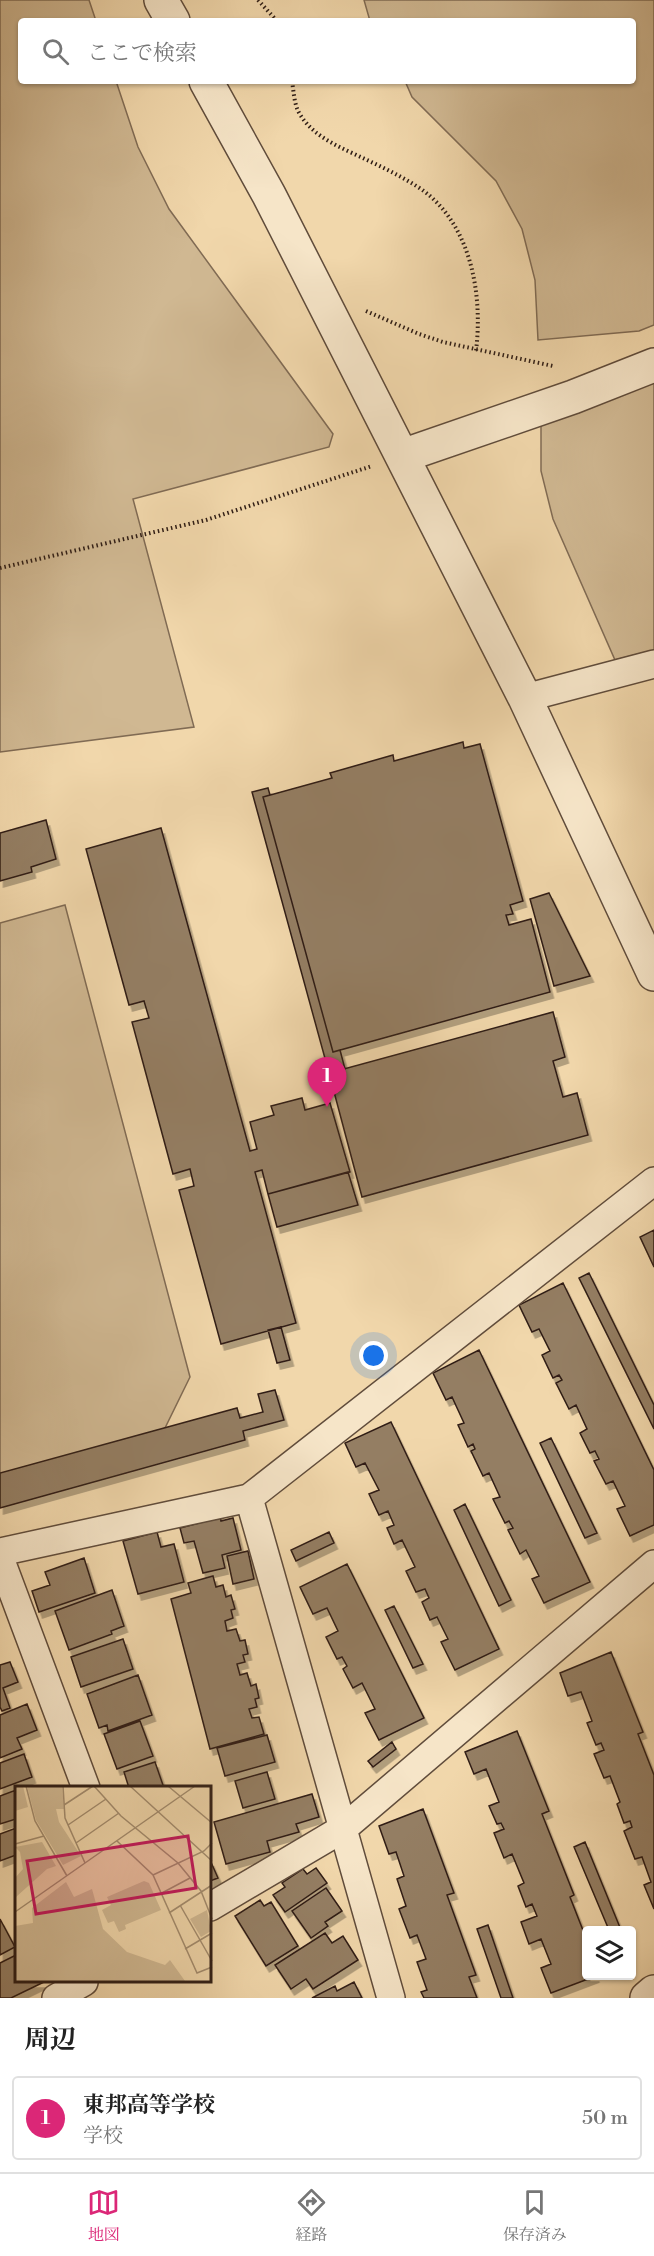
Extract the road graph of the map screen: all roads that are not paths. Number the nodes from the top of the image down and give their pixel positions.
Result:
1 (161, 0) edge
2 (171, 18) edge
3 (208, 84) edge
4 (654, 365) edge
5 (402, 456) junction
6 (654, 664) edge
7 (525, 698) junction
8 (654, 974) edge
9 (654, 1181) edge
10 (249, 1498) junction
11 (0, 1552) edge
12 (0, 1558) edge
13 (654, 1564) edge
14 (85, 1786) edge
15 (344, 1828) junction
16 (212, 1906) edge
17 (82, 1983) edge
18 (654, 1992) edge
19 (56, 1998) edge
20 (391, 1998) edge
21 (647, 1998) edge

1 - 2 street
3 - 5 street
4 - 5 street
5 - 7 street
6 - 7 street
7 - 8 street
9 - 10 street
10 - 11 street
10 - 15 street
12 - 14 street
13 - 15 street
15 - 16 street
15 - 20 street
17 - 19 street
18 - 21 street

